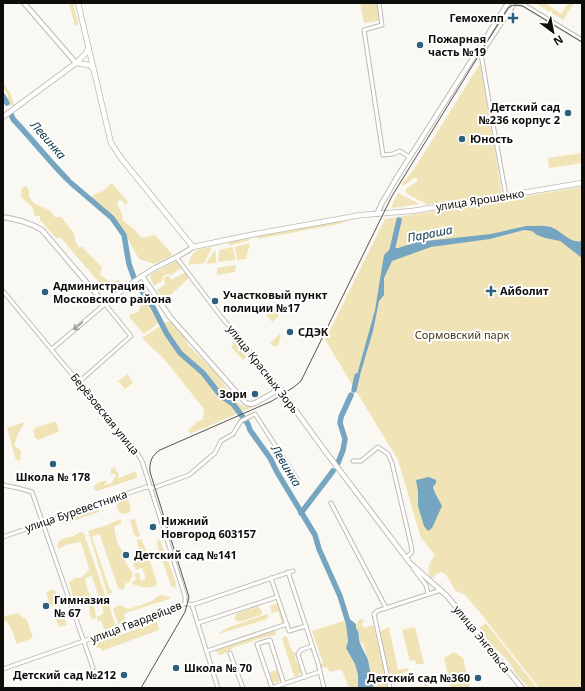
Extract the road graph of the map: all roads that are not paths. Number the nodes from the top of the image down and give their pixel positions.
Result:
1 (24, 3) edge
2 (78, 3) edge
3 (379, 3) edge
4 (508, 3) edge
5 (515, 3) edge
6 (520, 3) edge
7 (582, 40) edge
8 (88, 48) junction
9 (476, 51) junction
10 (481, 54) junction
11 (76, 63) junction
12 (94, 69) junction
13 (3, 117) edge
14 (410, 157) junction
15 (582, 184) edge
16 (506, 196) junction
17 (377, 214) junction
18 (3, 217) edge
19 (193, 247) junction
20 (176, 258) junction
21 (142, 276) junction
22 (3, 291) edge
23 (105, 304) junction
24 (52, 349) junction
25 (79, 382) junction
26 (280, 389) junction
27 (353, 461) dead end
28 (297, 479) dead end
29 (3, 485) edge
30 (150, 488) junction
31 (331, 503) dead end
32 (43, 523) junction
33 (3, 537) edge
34 (406, 558) junction
35 (410, 563) junction
36 (293, 571) dead end
37 (288, 572) junction
38 (271, 578) junction
39 (442, 590) junction
40 (428, 594) junction
41 (277, 597) junction
42 (185, 603) junction
43 (192, 604) junction
44 (386, 608) junction
45 (198, 623) junction
46 (287, 624) junction
47 (306, 626) junction
48 (83, 642) junction
49 (312, 646) junction
50 (207, 651) junction
51 (230, 653) dead end
52 (93, 668) dead end
53 (3, 669) edge
54 (319, 672) junction
55 (305, 677) junction
56 (284, 684) junction
57 (218, 688) edge
58 (243, 688) edge
59 (271, 688) edge
60 (324, 688) edge
61 (390, 688) edge
62 (522, 688) edge

1 - 11 street
2 - 8 main road
3 - 14 street
4 - 9 street
5 - 10 street
6 - 7 street
8 - 11 main road
8 - 12 main road
9 - 10 street
9 - 14 street
10 - 16 street
11 - 12 main road
11 - 13 main road
12 - 19 main road
14 - 17 street
15 - 16 main road, улица Ярошенко
16 - 17 main road, улица Ярошенко
17 - 19 main road, улица Ярошенко
18 - 23 street
19 - 20 street
20 - 21 street
20 - 26 street, улица Красных Зорь
21 - 23 street
21 - 26 street
22 - 24 street, Берёзовская улица
23 -> 24 street
23 - 25 street
24 - 25 street, Берёзовская улица
25 - 30 street, Берёзовская улица
26 - 34 street, улица Красных Зорь
27 - 34 street
28 - 30 street, улица Буревестника
29 - 32 street
30 - 32 street, улица Буревестника
30 - 42 street, Берёзовская улица
31 - 44 street
32 - 33 street, улица Буревестника
32 - 48 street
34 - 35 street, улица Энгельса
35 - 39 street, улица Энгельса
35 - 40 street
36 - 37 street, улица Гвардейцев
37 - 38 street, улица Гвардейцев
37 - 47 street
38 - 41 street
38 - 43 street, улица Гвардейцев
39 - 40 street
39 - 62 street, улица Энгельса
40 - 44 street
41 - 45 street
41 - 46 street
42 - 43 street, улица Гвардейцев
42 - 48 street, улица Гвардейцев
43 - 45 street
44 - 61 street
45 - 50 street
46 - 47 street
46 - 50 street
47 - 49 street
48 - 52 street
48 - 53 street, улица Гвардейцев
49 - 54 street
49 - 55 street
50 - 57 street
51 - 58 street
54 - 55 street
54 - 60 street
55 - 56 street
56 - 59 street
56 - 59 street

